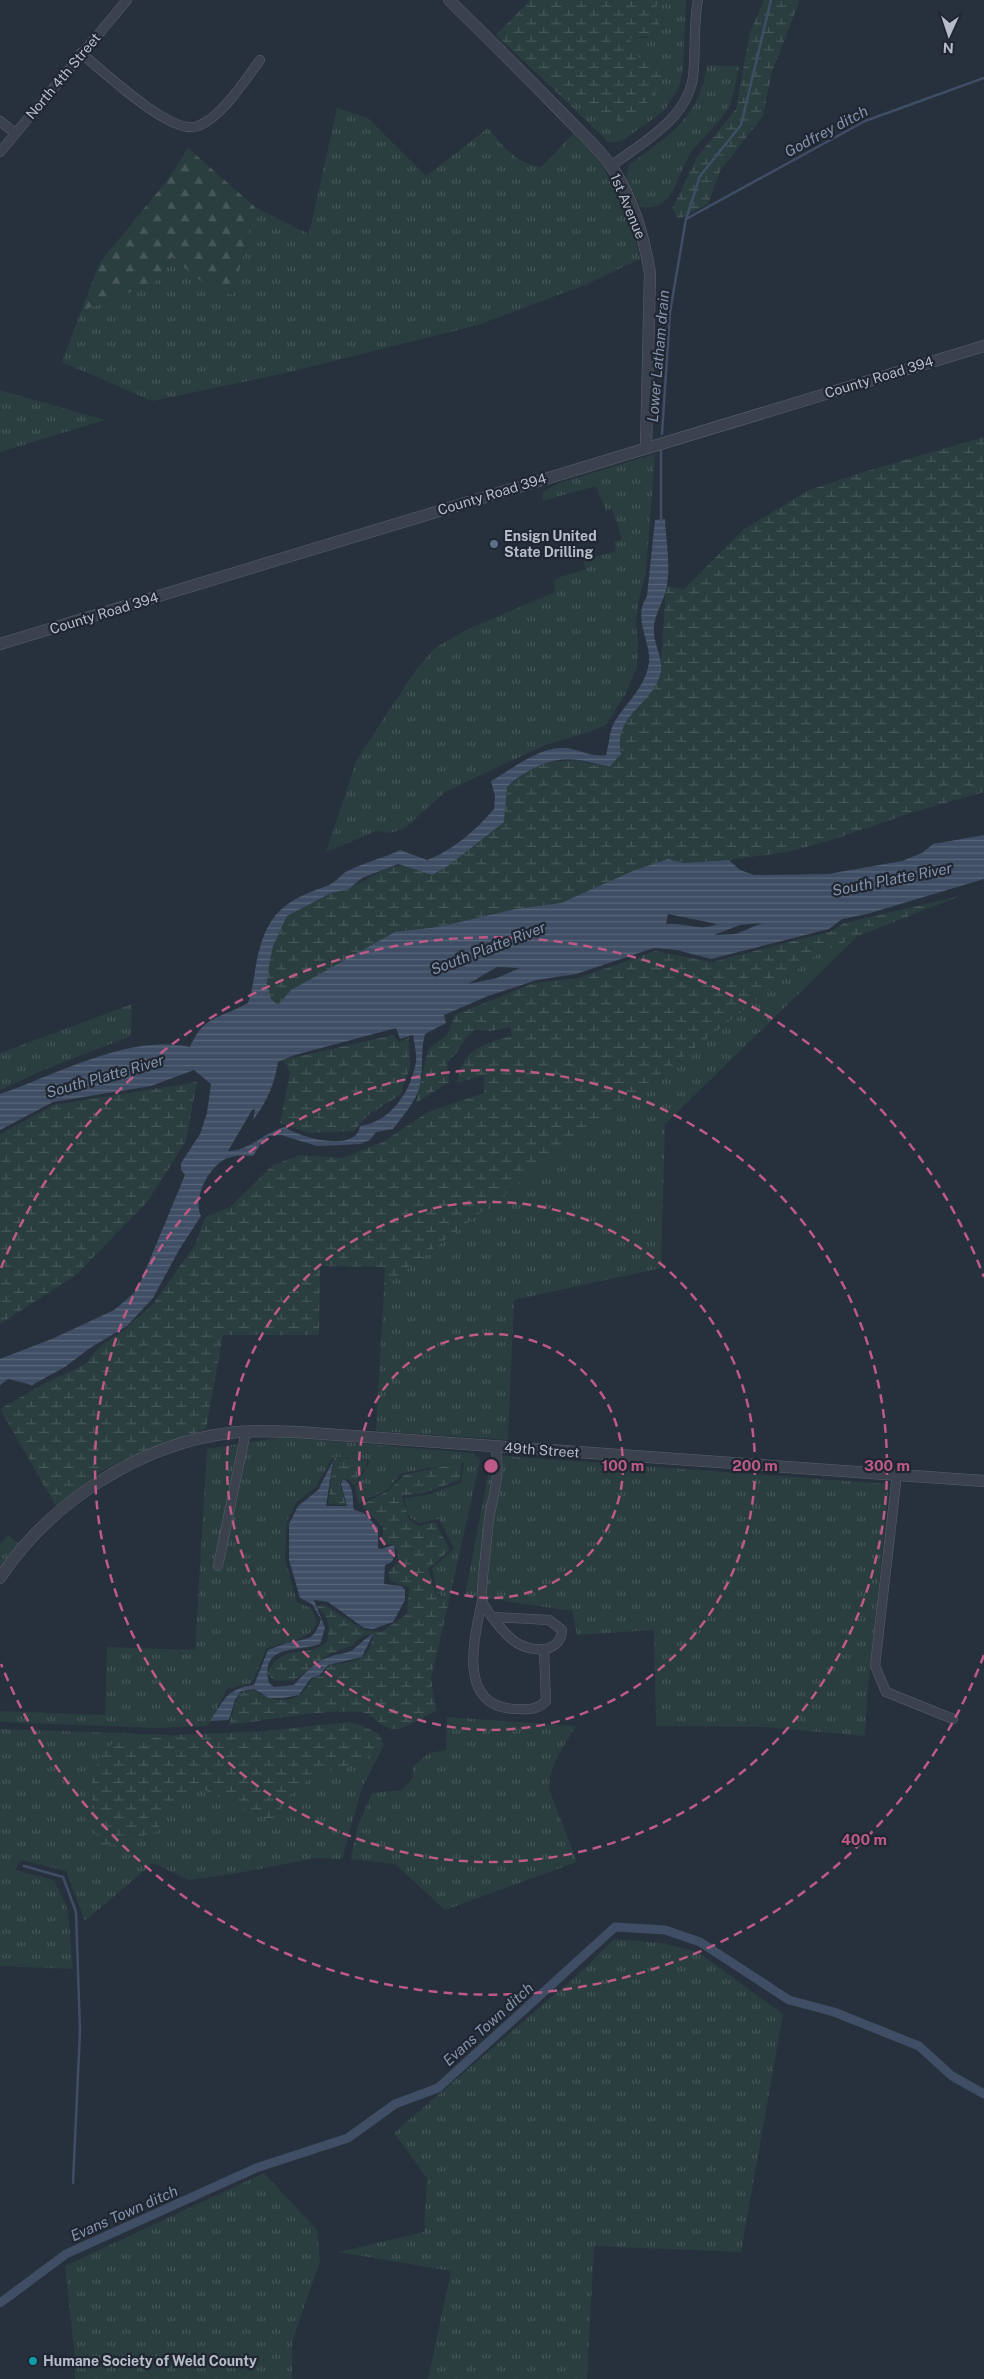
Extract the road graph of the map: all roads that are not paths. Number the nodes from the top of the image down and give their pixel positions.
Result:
1 (127, 0) edge
2 (449, 0) edge
3 (698, 0) edge
4 (81, 53) junction
5 (260, 60) dead end
6 (0, 121) edge
7 (16, 134) junction
8 (0, 152) edge
9 (611, 166) junction
10 (984, 346) edge
11 (646, 447) junction
12 (0, 644) edge
13 (246, 1431) junction
14 (495, 1447) junction
15 (897, 1474) junction
16 (984, 1481) edge
17 (218, 1566) dead end
18 (0, 1578) edge
19 (482, 1601) junction
20 (493, 1617) junction
21 (544, 1650) junction
22 (954, 1719) dead end

1 - 4 street, North 4th Street
2 - 9 street, 1st Avenue
3 - 9 street
4 - 5 street
4 - 7 street, North 4th Street
6 - 7 street
7 - 8 street, North 4th Street
9 - 11 street, 1st Avenue
10 - 11 street, County Road 394
11 - 12 street, County Road 394
13 - 14 street, 49th Street
13 - 17 street
13 - 18 street, 49th Street
14 - 15 street, 49th Street
14 - 19 street
15 - 16 street, 49th Street
15 - 22 street
19 - 20 street
19 - 21 street
20 - 21 street
20 - 21 street

